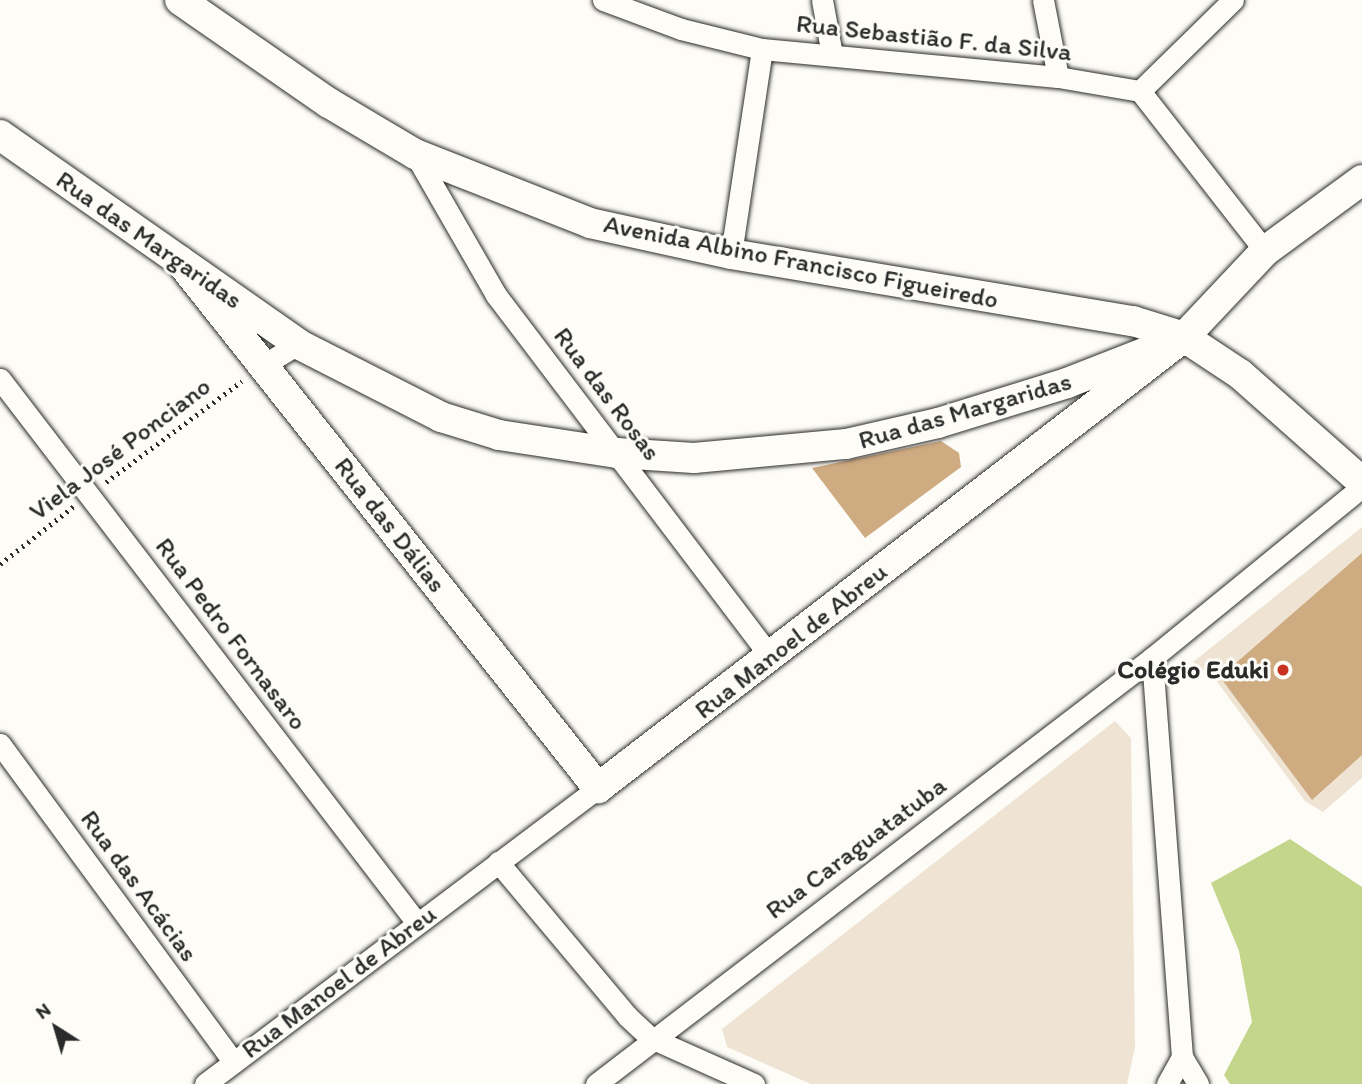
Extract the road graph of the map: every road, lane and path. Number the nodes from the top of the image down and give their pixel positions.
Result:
1 (180, 0) edge
2 (603, 0) edge
3 (822, 0) edge
4 (1043, 0) edge
5 (1233, 0) edge
6 (762, 50) junction
7 (832, 55) junction
8 (1058, 77) junction
9 (1140, 91) junction
10 (0, 135) edge
11 (415, 154) junction
12 (1362, 180) edge
13 (1265, 251) junction
14 (731, 254) junction
15 (180, 261) junction
16 (1184, 337) junction
17 (298, 344) junction
18 (263, 365) junction
19 (0, 379) edge
20 (617, 453) junction
21 (1362, 482) edge
22 (1362, 487) edge
23 (89, 494) junction
24 (0, 564) edge
25 (771, 657) junction
26 (1152, 658) junction
27 (0, 744) edge
28 (598, 788) junction
29 (498, 862) junction
30 (417, 923) junction
31 (652, 1038) junction
32 (1182, 1057) junction
33 (234, 1062) junction
34 (205, 1084) edge
35 (596, 1084) edge
36 (754, 1084) edge
37 (1167, 1084) edge
38 (1198, 1084) edge

1 - 11 street, Avenida Albino Francisco Figueiredo
2 - 6 street, Rua Sebastião F. da Silva
3 - 7 street
4 - 8 street
5 - 9 street
6 - 7 street, Rua Sebastião F. da Silva
6 - 14 street
7 - 8 street, Rua Sebastião F. da Silva
8 - 9 street, Rua Sebastião F. da Silva
9 - 13 street
10 - 15 street, Rua das Margaridas
11 - 14 street, Avenida Albino Francisco Figueiredo
11 - 20 street, Rua das Rosas
12 - 13 street, Rua Manoel de Abreu
13 - 16 street, Rua Manoel de Abreu
14 - 16 street, Avenida Albino Francisco Figueiredo
15 - 17 street, Rua das Margaridas
15 - 18 street, Rua das Dálias
16 - 20 street, Rua das Margaridas
16 - 21 street, Avenida Albino Francisco Figueiredo
16 - 25 street, Rua Manoel de Abreu
17 - 18 street
17 - 20 street, Rua das Margaridas
18 - 23 path, Viela José Ponciano
18 - 28 street, Rua das Dálias
19 - 23 street, Rua Pedro Fornasaro
20 - 25 street, Rua das Rosas
22 - 26 street, Rua Caraguatatuba
23 - 24 path, Viela José Ponciano
23 - 30 street, Rua Pedro Fornasaro
25 - 28 street, Rua Manoel de Abreu
26 - 31 street, Rua Caraguatatuba
26 - 32 street
27 - 33 street, Rua das Acácias
28 - 29 street, Rua Manoel de Abreu
29 - 30 street, Rua Manoel de Abreu
29 - 31 street
30 - 33 street, Rua Manoel de Abreu
31 - 35 street, Rua Caraguatatuba
31 - 36 street
32 - 37 street
32 - 38 street
33 - 34 street, Rua Manoel de Abreu

